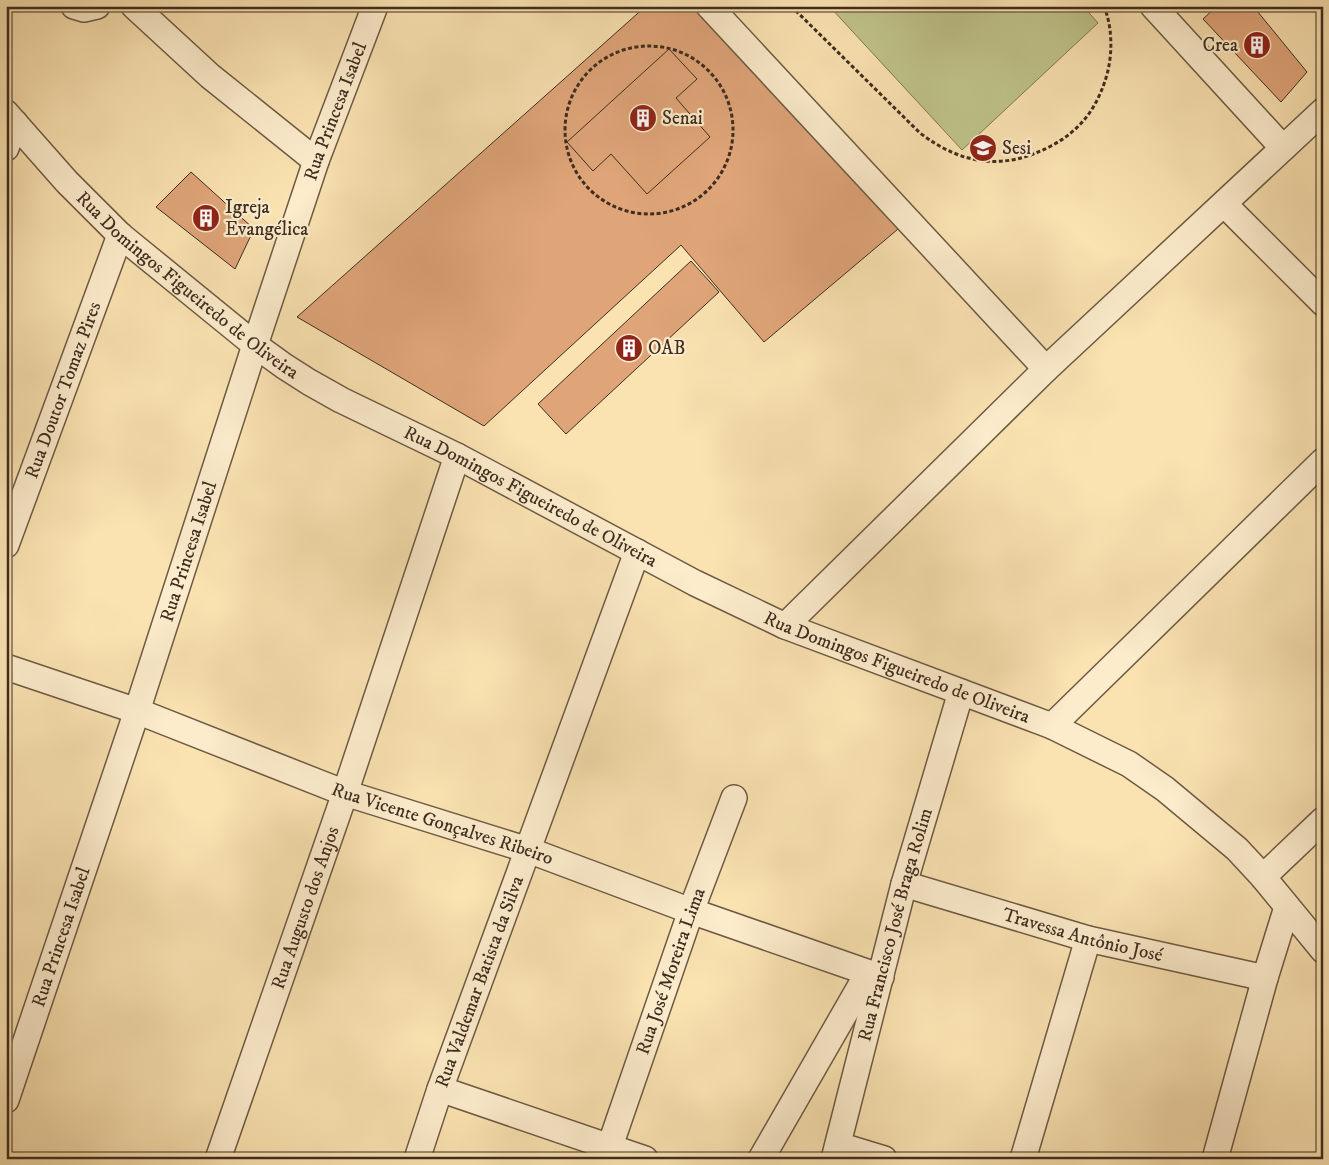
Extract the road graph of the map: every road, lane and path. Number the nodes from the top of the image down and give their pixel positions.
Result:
1 (74, 6) edge
2 (97, 6) edge
3 (134, 6) edge
4 (375, 6) edge
5 (709, 6) edge
6 (791, 6) edge
7 (1104, 6) edge
8 (1153, 6) edge
9 (587, 72) joint
10 (1323, 111) edge
11 (11, 118) edge
12 (6, 148) edge
13 (1283, 148) junction
14 (316, 161) junction
15 (1224, 204) junction
16 (120, 235) junction
17 (1323, 303) edge
18 (255, 345) junction
19 (1046, 370) junction
20 (457, 456) junction
21 (1323, 460) edge
22 (6, 545) edge
23 (637, 552) junction
24 (785, 626) junction
25 (6, 667) edge
26 (961, 692) junction
27 (137, 711) junction
28 (1052, 726) junction
29 (345, 793) junction
30 (734, 798) dead end
31 (1323, 820) edge
32 (528, 850) junction
33 (1263, 877) junction
34 (904, 884) junction
35 (1287, 907) junction
36 (690, 911) junction
37 (1088, 938) junction
38 (1323, 950) edge
39 (874, 975) junction
40 (1264, 978) junction
41 (440, 1089) junction
42 (6, 1100) edge
43 (610, 1146) junction
44 (836, 1152) edge
45 (218, 1159) edge
46 (417, 1159) edge
47 (645, 1159) edge
48 (761, 1159) edge
49 (884, 1159) edge
50 (1023, 1159) edge
51 (1215, 1159) edge

1 - 2 street
3 - 14 street
4 - 14 street, Rua Princesa Isabel
5 - 19 street
6 - 7 path
8 - 13 street
9 - 9 path
10 - 13 street
11 - 12 street
11 - 16 street, Rua Domingos Figueiredo de Oliveira
13 - 15 street
14 - 18 street, Rua Princesa Isabel
15 - 17 street
15 - 19 street
16 - 18 street, Rua Domingos Figueiredo de Oliveira
16 - 22 street, Rua Doutor Tomaz Pires
18 - 20 street, Rua Domingos Figueiredo de Oliveira
18 - 27 street, Rua Princesa Isabel
19 - 24 street
20 - 23 street, Rua Domingos Figueiredo de Oliveira
20 - 29 street, Rua Augusto dos Anjos
21 - 28 street
23 - 24 street, Rua Domingos Figueiredo de Oliveira
23 - 32 street, Rua Valdemar Batista da Silva
24 - 26 street, Rua Domingos Figueiredo de Oliveira
25 - 27 street, Rua Vicente Gonçalves Ribeiro
26 - 28 street, Rua Domingos Figueiredo de Oliveira
26 - 34 street, Rua Francisco José Braga Rolim
27 - 29 street, Rua Vicente Gonçalves Ribeiro
27 - 42 street, Rua Princesa Isabel
28 - 33 street, Rua Domingos Figueiredo de Oliveira
29 - 32 street, Rua Vicente Gonçalves Ribeiro
29 - 45 street, Rua Augusto dos Anjos
30 - 36 street, Rua José Moreira Lima
31 - 33 street
32 - 36 street, Rua Vicente Gonçalves Ribeiro
32 - 41 street, Rua Valdemar Batista da Silva
33 - 35 street, Rua Domingos Figueiredo de Oliveira
34 - 37 street, Travessa Antônio José
34 - 39 street, Rua Francisco José Braga Rolim
35 - 38 street, Rua Domingos Figueiredo de Oliveira
35 - 40 street
36 - 39 street, Rua Vicente Gonçalves Ribeiro
36 - 43 street, Rua José Moreira Lima
37 - 40 street, Travessa Antônio José
37 - 50 street
39 - 44 street, Rua Francisco José Braga Rolim
39 - 48 street
40 - 51 street
41 - 43 street
41 - 46 street, Rua Valdemar Batista da Silva
43 - 47 street
44 - 49 street

